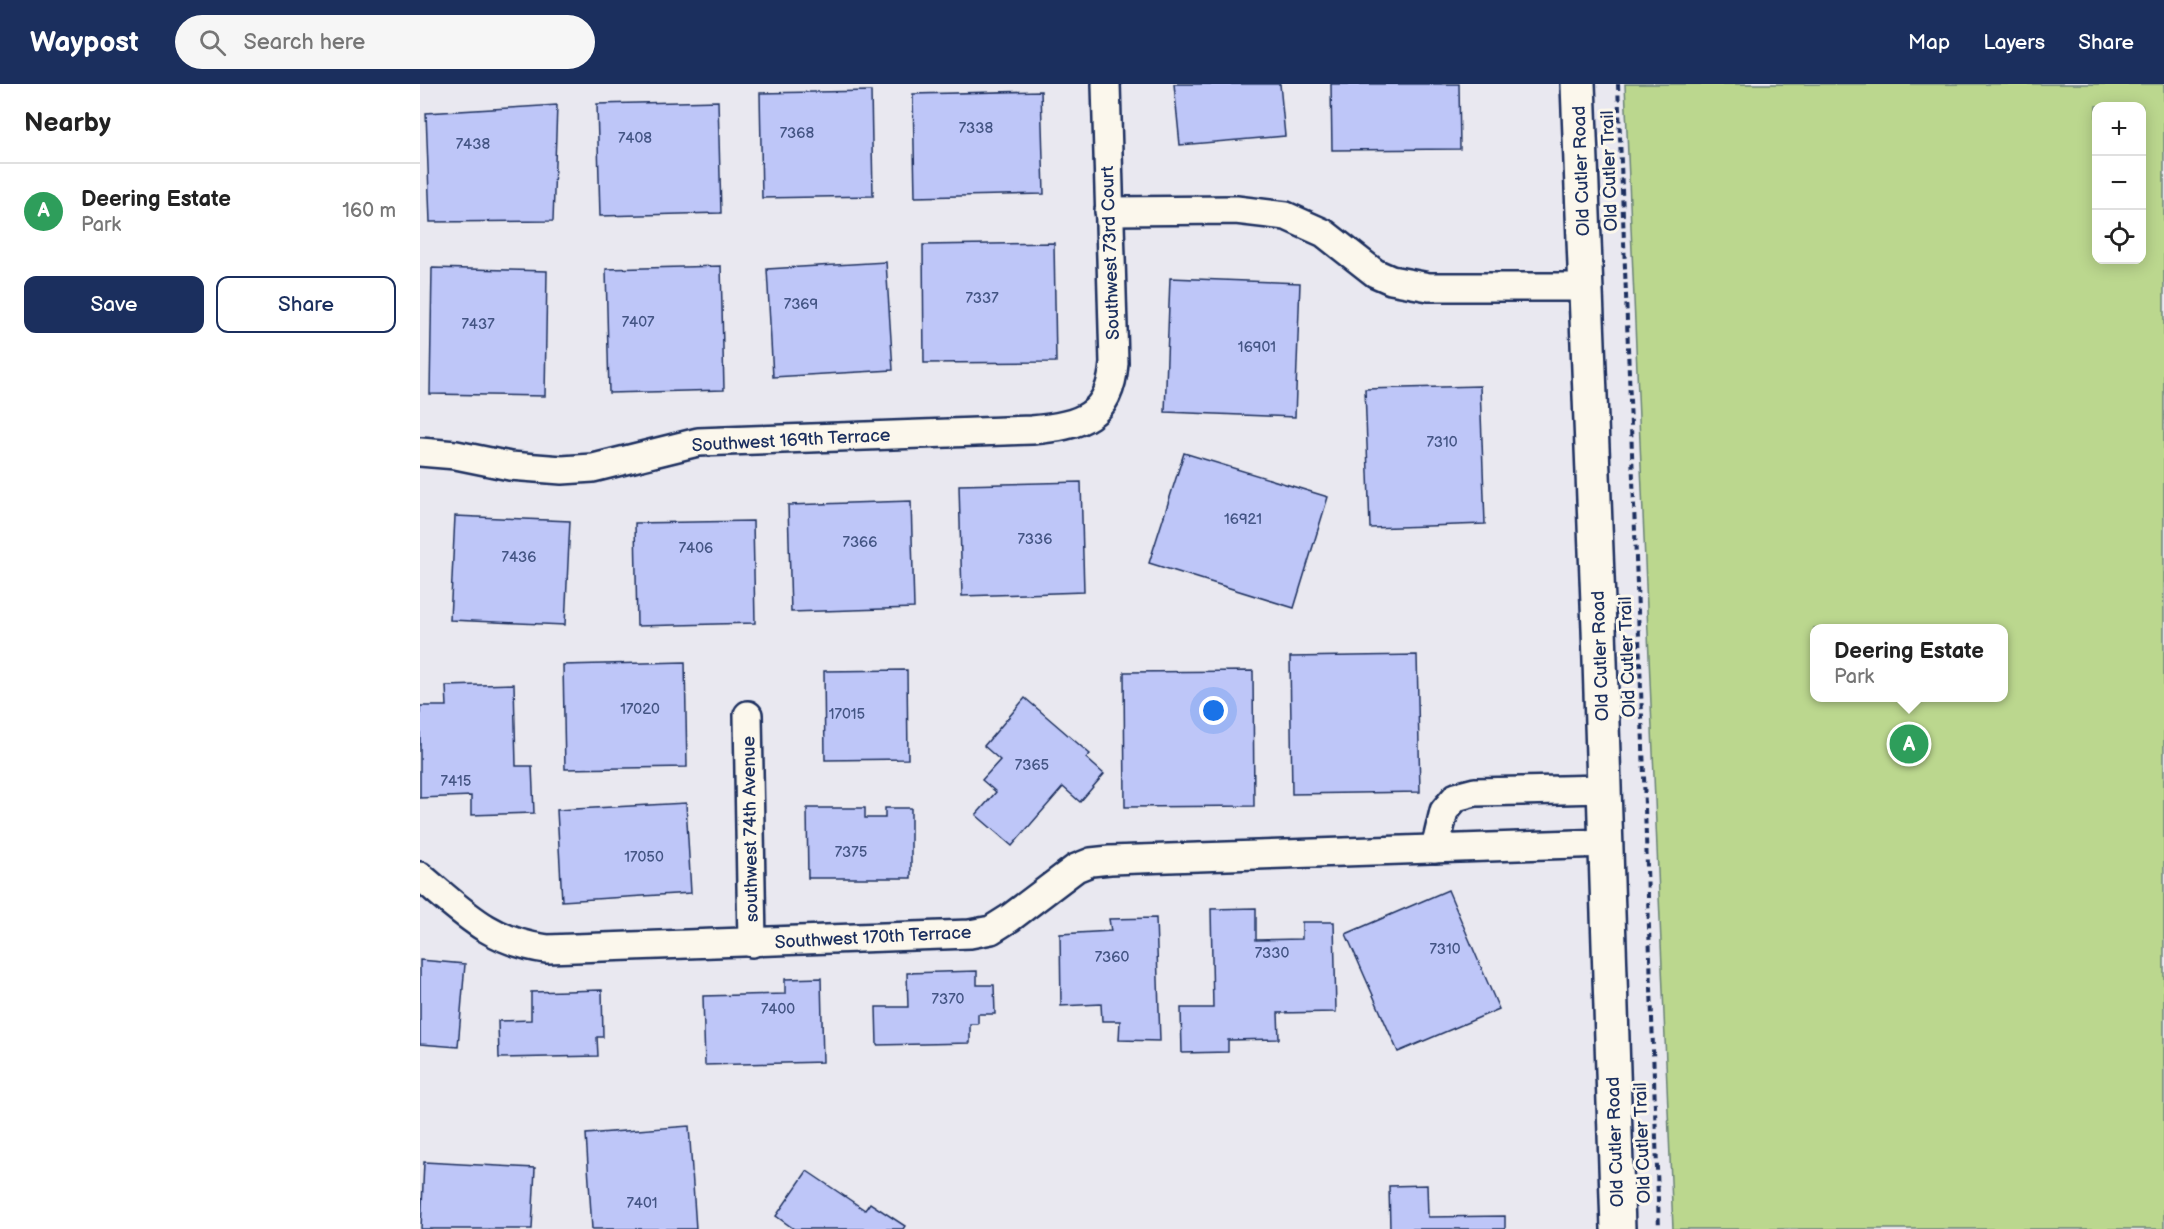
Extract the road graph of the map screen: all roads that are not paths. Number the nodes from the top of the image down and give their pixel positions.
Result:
1 (1106, 84) edge
2 (1578, 84) edge
3 (1109, 211) junction
4 (1586, 286) junction
5 (1091, 415) joint
6 (420, 453) edge
7 (748, 716) dead end
8 (1604, 789) junction
9 (1606, 843) junction
10 (1435, 849) junction
11 (420, 876) edge
12 (752, 942) junction
13 (1618, 1229) edge

1 - 3 street, Southwest 73rd Court
2 - 4 main road, Old Cutler Road
3 - 4 street
3 - 5 street, Southwest 73rd Court
4 - 8 main road, Old Cutler Road
5 - 6 street, Southwest 169th Terrace
7 - 12 street, southwest 74th Avenue
8 - 9 main road, Old Cutler Road
8 - 10 street
9 - 10 street, Southwest 170th Terrace
9 - 13 main road, Old Cutler Road
10 - 12 street, Southwest 170th Terrace
11 - 12 street, Southwest 170th Terrace

